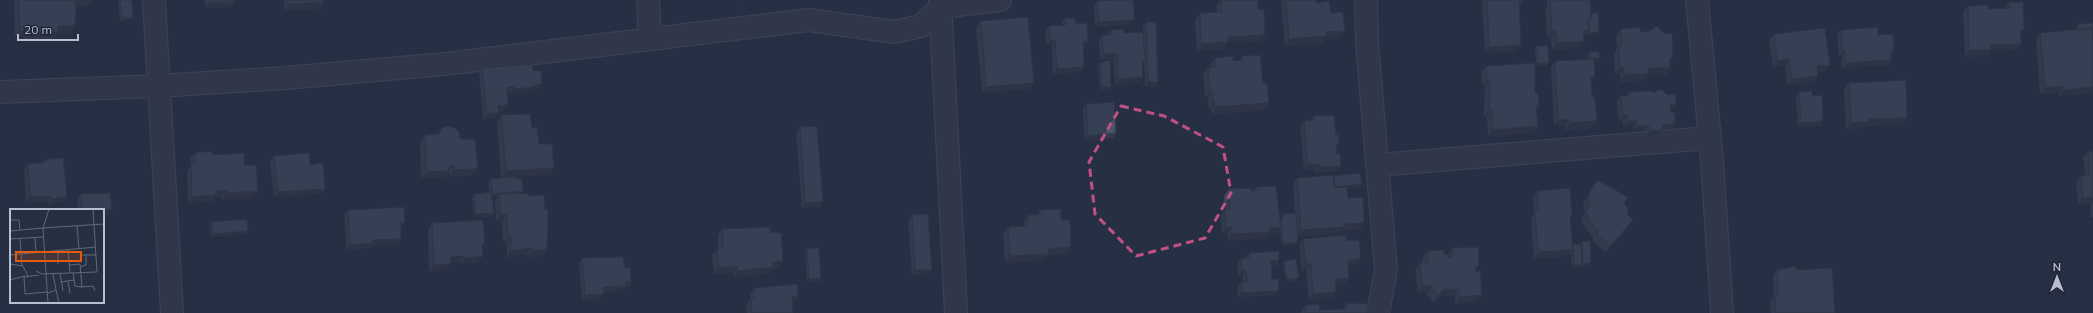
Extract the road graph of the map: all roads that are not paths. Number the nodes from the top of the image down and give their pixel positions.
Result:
1 (154, 0) edge
2 (648, 0) edge
3 (1000, 0) edge
4 (1366, 0) edge
5 (1697, 0) edge
6 (940, 3) edge
7 (650, 39) junction
8 (160, 86) junction
9 (0, 92) edge
10 (1709, 138) junction
11 (1377, 165) junction
12 (172, 313) edge
13 (956, 313) edge
14 (1378, 313) edge
15 (1722, 313) edge

1 - 8 street
2 - 7 street
3 - 6 street
4 - 11 street
5 - 10 street
6 - 7 street
6 - 13 street
7 - 8 street
8 - 9 street
8 - 12 street
10 - 11 street
10 - 15 street
11 - 14 street

